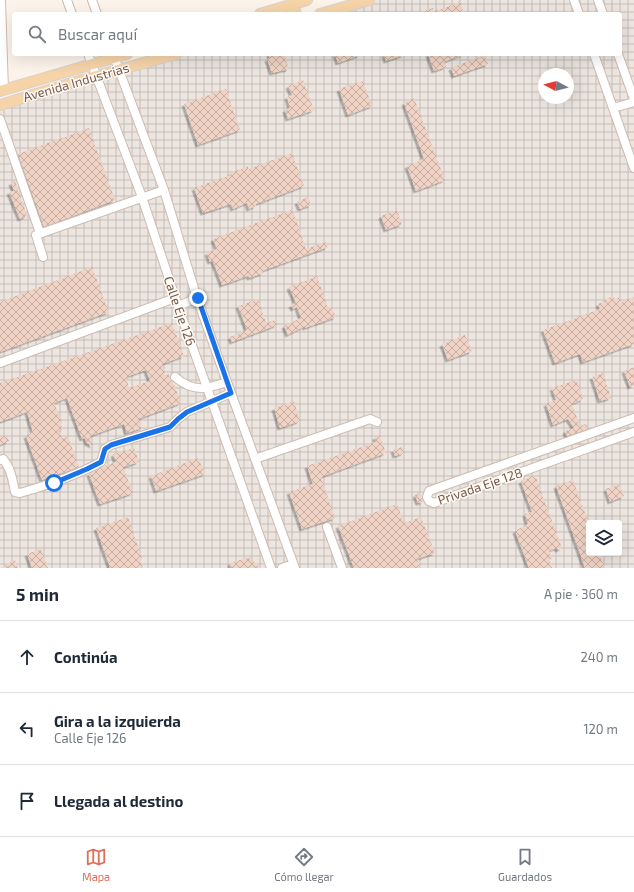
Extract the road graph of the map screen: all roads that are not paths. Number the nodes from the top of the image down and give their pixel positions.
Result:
1 (1, 0) edge
2 (67, 0) edge
3 (92, 0) edge
4 (306, 0) edge
5 (369, 0) edge
6 (574, 0) edge
7 (598, 0) edge
8 (295, 9) edge
9 (71, 12) edge
10 (96, 12) edge
11 (274, 12) edge
12 (327, 12) edge
13 (578, 12) edge
14 (602, 12) edge
15 (89, 56) edge
16 (114, 56) edge
17 (169, 56) edge
18 (595, 56) edge
19 (619, 56) edge
20 (92, 65) junction
21 (119, 70) junction
22 (97, 76) junction
23 (2, 90) edge
24 (634, 99) edge
25 (634, 102) edge
26 (0, 105) edge
27 (613, 108) junction
28 (0, 118) edge
29 (634, 168) edge
30 (164, 190) junction
31 (142, 197) junction
32 (40, 233) junction
33 (43, 257) dead end
34 (198, 298) junction
35 (176, 302) junction
36 (0, 363) edge
37 (175, 377) dead end
38 (227, 382) junction
39 (208, 388) junction
40 (231, 393) junction
41 (212, 402) junction
42 (634, 418) edge
43 (377, 422) dead end
44 (634, 432) edge
45 (255, 459) junction
46 (0, 460) edge
47 (511, 461) junction
48 (516, 474) junction
49 (327, 527) dead end
50 (294, 566) edge
51 (271, 568) edge
52 (282, 568) edge
53 (342, 568) edge

1 - 23 street
2 - 9 street
3 - 10 street
4 - 8 main road
5 - 12 main road
6 - 13 street
7 - 14 street
8 - 11 main road
15 - 20 street, Calle Eje 126
16 - 20 main road, Avenida Industrias
16 - 21 street, Calle Eje 126
17 - 21 main road, Avenida Industrias
18 - 27 street
19 - 24 street
20 - 22 street, Calle Eje 126
20 - 23 main road, Avenida Industrias
21 - 22 main road, Avenida Industrias
21 - 30 street, Calle Eje 126
22 - 26 main road, Avenida Industrias
22 - 31 street, Calle Eje 126
25 - 27 street
27 - 29 street
28 - 32 street
30 - 31 street
30 - 34 street, Calle Eje 126
31 - 32 street
31 - 35 street, Calle Eje 126
32 - 33 street
34 - 35 street
34 - 38 street, Calle Eje 126
35 - 36 street
35 - 39 street, Calle Eje 126
37 - 39 street
38 - 39 street
38 - 40 street, Calle Eje 126
39 - 41 street, Calle Eje 126
40 - 41 street
40 - 45 street, Calle Eje 126
41 - 46 street
41 - 51 street, Calle Eje 126
42 - 47 street, Privada Eje 128
43 - 45 street
44 - 48 street, Privada Eje 128
45 - 50 street, Calle Eje 126
47 - 48 street
47 - 48 street, Privada Eje 128
49 - 53 street
50 - 52 street

